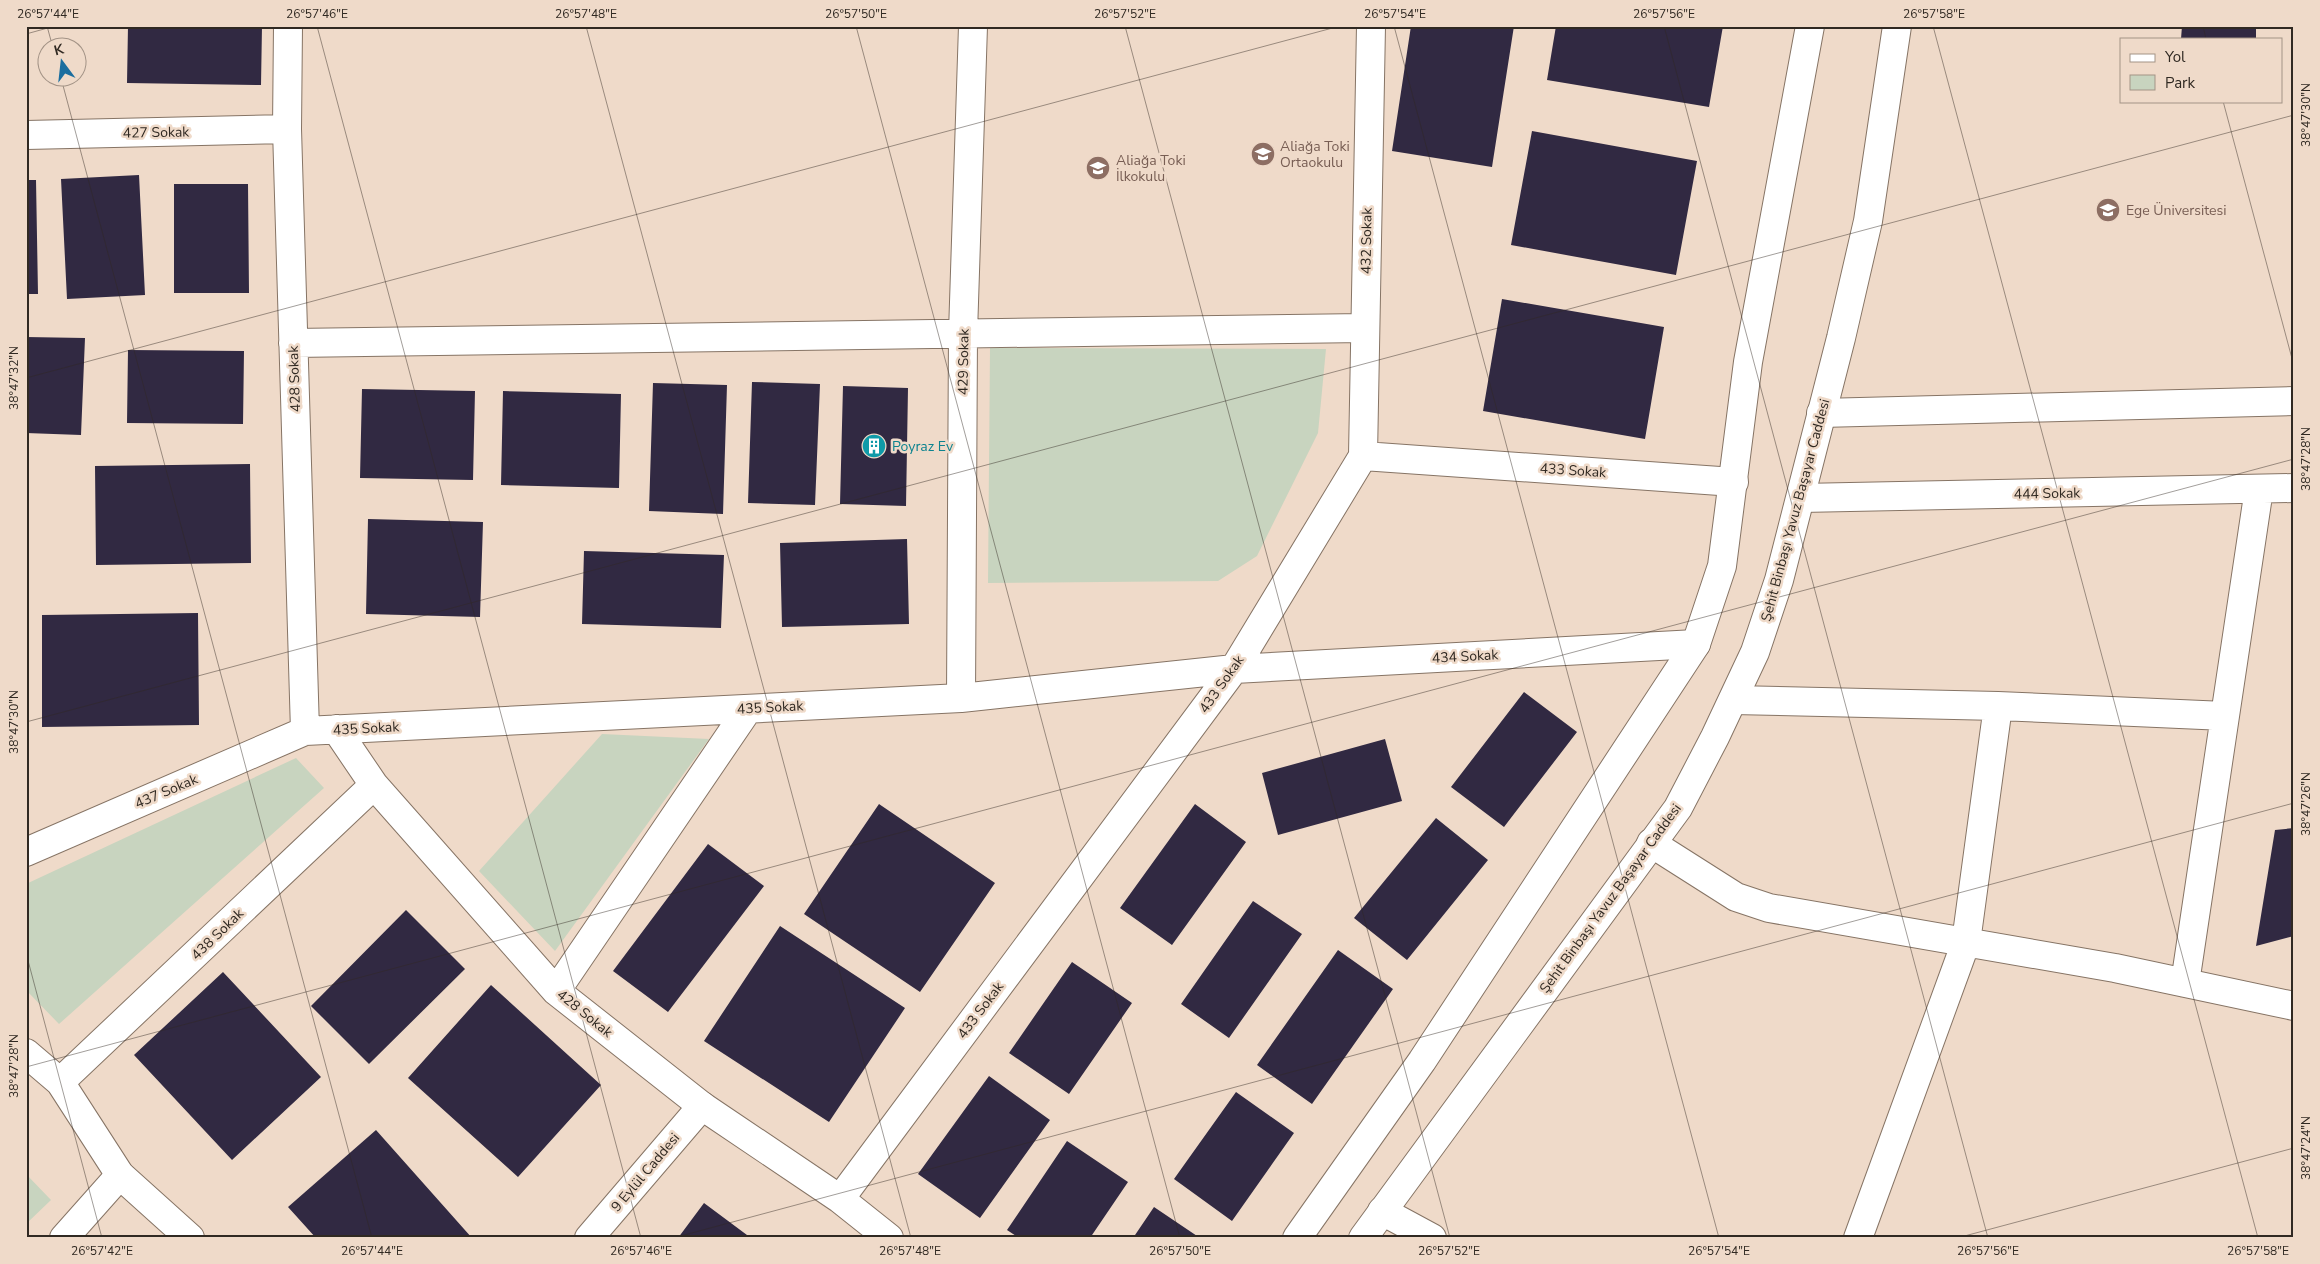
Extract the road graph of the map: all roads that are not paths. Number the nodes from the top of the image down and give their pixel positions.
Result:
1 (288, 26) edge
2 (973, 26) edge
3 (1371, 26) edge
4 (1810, 26) edge
5 (1897, 26) edge
6 (287, 129) junction
7 (26, 135) edge
8 (1364, 328) junction
9 (964, 333) junction
10 (293, 344) junction
11 (2294, 401) edge
12 (1822, 413) junction
13 (1363, 456) junction
14 (1734, 482) junction
15 (2294, 488) edge
16 (2259, 489) junction
17 (1800, 498) junction
18 (1696, 644) junction
19 (1234, 669) junction
20 (961, 698) junction
21 (1733, 700) junction
22 (1998, 706) junction
23 (748, 708) junction
24 (2225, 716) junction
25 (336, 729) junction
26 (305, 731) junction
27 (374, 785) junction
28 (1652, 843) junction
29 (26, 852) edge
30 (1966, 942) junction
31 (2185, 983) junction
32 (556, 990) junction
33 (2294, 1006) edge
34 (26, 1053) edge
35 (60, 1082) junction
36 (702, 1106) junction
37 (120, 1175) junction
38 (840, 1199) junction
39 (1382, 1211) junction
40 (64, 1238) edge
41 (190, 1238) edge
42 (589, 1238) edge
43 (889, 1238) edge
44 (1296, 1238) edge
45 (1363, 1238) edge
46 (1432, 1238) edge
47 (1858, 1238) edge

1 - 6 street, 428 Sokak
2 - 9 street, 429 Sokak
3 - 8 street, 432 Sokak
4 - 14 street
5 - 12 street, Şehit Binbaşı Yavuz Başayar Caddesi
6 - 7 street, 427 Sokak
6 - 10 street, 428 Sokak
8 - 9 street
8 - 13 street, 432 Sokak
9 - 10 street
9 - 20 street, 429 Sokak
10 - 26 street, 428 Sokak
11 - 12 street
12 - 17 street, Şehit Binbaşı Yavuz Başayar Caddesi
13 - 14 street, 433 Sokak
13 - 19 street, 433 Sokak
14 - 18 street
15 - 16 street, 444 Sokak
16 - 17 street, 444 Sokak
16 - 24 street
17 - 21 street, Şehit Binbaşı Yavuz Başayar Caddesi
18 - 19 street, 434 Sokak
18 - 44 street
19 - 20 street, 435 Sokak
19 - 38 street, 433 Sokak
20 - 23 street, 435 Sokak
21 - 22 street
21 - 28 street, Şehit Binbaşı Yavuz Başayar Caddesi
22 - 24 street
22 - 30 street
23 - 25 street, 435 Sokak
23 - 32 street
24 - 31 street
25 - 26 street, 435 Sokak
25 - 27 street, 428 Sokak
26 - 29 street, 437 Sokak
27 - 32 street, 428 Sokak
27 - 35 street, 438 Sokak
28 - 30 street
28 - 39 street, Şehit Binbaşı Yavuz Başayar Caddesi
30 - 31 street
30 - 47 street
31 - 33 street
32 - 36 street, 428 Sokak
34 - 35 street
35 - 37 street
36 - 38 street, 428 Sokak
36 - 42 street, 9 Eylül Caddesi
37 - 40 street
37 - 41 street
38 - 43 street, 428 Sokak
39 - 45 street, Şehit Binbaşı Yavuz Başayar Caddesi
39 - 46 street

